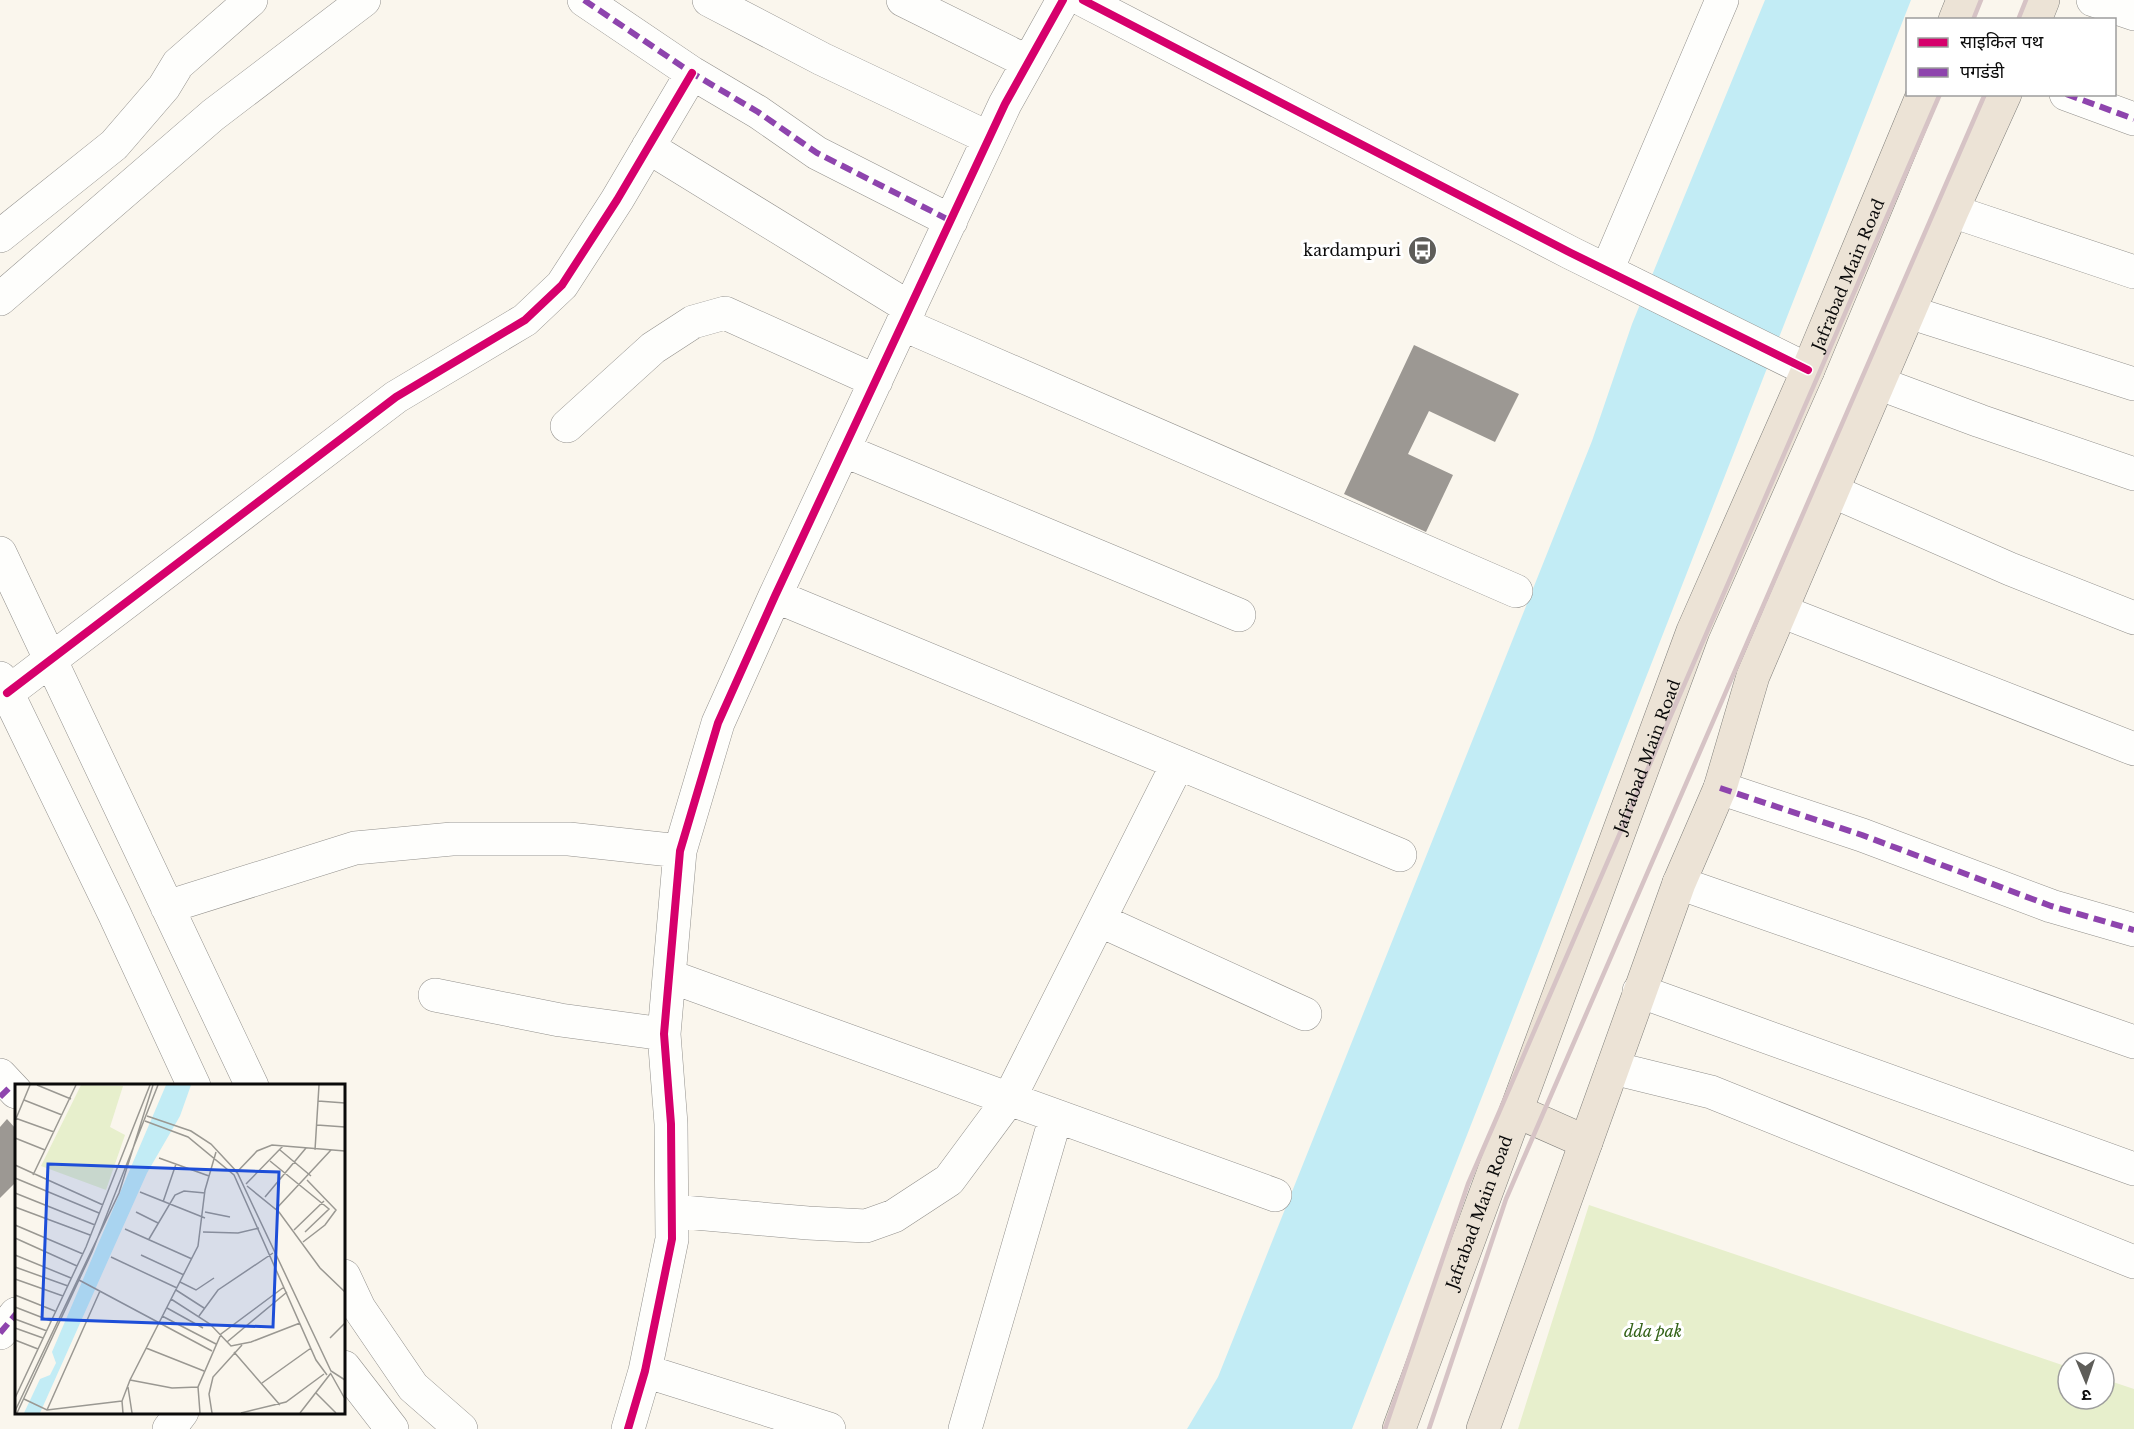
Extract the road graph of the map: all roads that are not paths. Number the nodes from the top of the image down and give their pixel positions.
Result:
1 (250, 0) edge
2 (364, 0) edge
3 (584, 0) edge
4 (709, 0) edge
5 (903, 0) edge
6 (1063, 0) edge
7 (1083, 0) edge
8 (1722, 0) edge
9 (1963, 0) edge
10 (2043, 0) edge
11 (2093, 0) edge
12 (2134, 14) edge
13 (1956, 18) edge
14 (2036, 18) edge
15 (1028, 62) junction
16 (692, 73) junction
17 (1922, 96) edge
18 (2004, 96) edge
19 (2071, 96) edge
20 (2134, 119) edge
21 (989, 138) junction
22 (648, 147) junction
23 (1952, 211) junction
24 (951, 221) junction
25 (0, 236) edge
26 (1606, 270) junction
27 (2134, 272) edge
28 (0, 299) edge
29 (1909, 312) junction
30 (906, 316) junction
31 (1808, 370) junction
32 (876, 381) junction
33 (1878, 383) junction
34 (2134, 384) edge
35 (567, 426) dead end
36 (843, 450) junction
37 (2134, 474) edge
38 (1832, 491) junction
39 (0, 553) edge
40 (1516, 591) dead end
41 (775, 596) junction
42 (1781, 611) junction
43 (1239, 615) dead end
44 (2134, 618) edge
45 (50, 661) junction
46 (4, 686) edge
47 (2134, 750) edge
48 (1179, 763) junction
49 (1720, 788) junction
50 (680, 851) junction
51 (1400, 855) dead end
52 (1679, 883) junction
53 (167, 907) junction
54 (1099, 920) junction
55 (2134, 930) edge
56 (669, 976) junction
57 (1640, 991) junction
58 (435, 995) dead end
59 (1305, 1014) dead end
60 (226, 1030) junction
61 (664, 1034) junction
62 (2134, 1042) edge
63 (178, 1052) junction
64 (1613, 1068) junction
65 (193, 1084) edge
66 (251, 1084) edge
67 (1009, 1099) junction
68 (1516, 1111) junction
69 (1056, 1116) junction
70 (1586, 1142) junction
71 (2134, 1169) edge
72 (1275, 1195) dead end
73 (672, 1211) junction
74 (2134, 1262) edge
75 (345, 1278) edge
76 (15, 1315) edge
77 (0, 1333) edge
78 (345, 1369) edge
79 (645, 1371) junction
80 (413, 1387) junction
81 (181, 1414) edge
82 (382, 1425) edge
83 (169, 1429) edge
84 (461, 1429) edge
85 (628, 1429) edge
86 (830, 1429) edge
87 (965, 1429) edge
88 (1399, 1429) edge
89 (1483, 1429) edge

1 - 25 street
2 - 28 street
3 - 16 street
4 - 21 street
5 - 15 street
6 - 15 street
7 - 26 street
8 - 26 street
9 - 13 main road
10 - 14 main road
11 - 12 street
15 - 21 street
16 - 22 street
16 - 24 street
17 - 31 main road, Jafrabad Main Road
18 - 23 main road
19 - 20 street
21 - 24 street
22 - 30 street
22 - 45 street
23 - 27 street
23 - 29 main road
24 - 30 street
26 - 31 street
29 - 33 main road
29 - 34 street
30 - 32 street
30 - 40 street
31 - 68 main road, Jafrabad Main Road
32 - 35 street
32 - 36 street
33 - 37 street
33 - 38 main road
36 - 41 street
36 - 43 street
38 - 42 main road
38 - 44 street
39 - 45 street
41 - 48 street
41 - 50 street
42 - 47 street
42 - 49 main road
45 - 46 street
45 - 53 street
46 - 63 street
48 - 51 street
48 - 54 street
49 - 52 main road
49 - 55 street
50 - 53 street
50 - 56 street
52 - 57 main road
52 - 62 street
53 - 60 street
54 - 59 street
54 - 67 street
56 - 61 street
56 - 67 street
57 - 64 main road
57 - 71 street
58 - 61 street
60 - 63 street
60 - 66 street
61 - 73 street
63 - 65 street
64 - 70 main road
64 - 74 street
67 - 69 street
67 - 73 street
68 - 70 main road
68 - 88 main road, Jafrabad Main Road
69 - 72 street
69 - 87 street
70 - 89 main road
73 - 79 street
75 - 80 street
76 - 77 street
78 - 82 street
79 - 85 street
79 - 86 street
80 - 82 street
80 - 84 street
81 - 83 street

